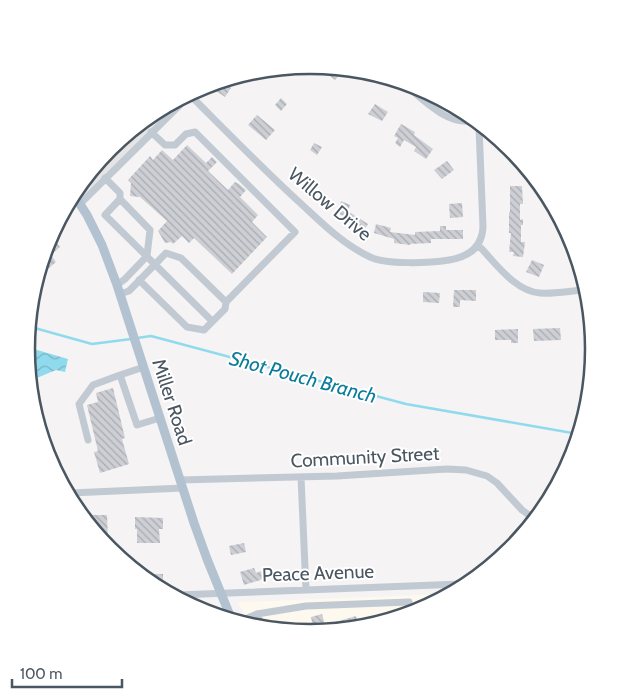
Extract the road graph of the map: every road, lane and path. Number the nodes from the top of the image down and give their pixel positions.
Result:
1 (421, 97) edge
2 (195, 100) edge
3 (173, 111) edge
4 (467, 122) edge
5 (151, 132) junction
6 (479, 132) edge
7 (105, 178) junction
8 (120, 199) junction
9 (78, 201) edge
10 (478, 245) junction
11 (148, 256) junction
12 (155, 264) junction
13 (139, 280) junction
14 (119, 290) junction
15 (580, 290) edge
16 (226, 302) junction
17 (212, 321) junction
18 (144, 367) junction
19 (120, 375) junction
20 (160, 418) junction
21 (88, 440) dead end
22 (301, 477) junction
23 (182, 484) junction
24 (75, 493) edge
25 (530, 516) edge
26 (455, 584) edge
27 (306, 590) junction
28 (220, 593) junction
29 (185, 595) edge
30 (409, 602) dead end
31 (228, 612) edge
32 (257, 614) junction
33 (248, 618) edge
34 (260, 620) edge

1 - 4 street
2 - 10 street, Willow Drive
3 - 5 street
5 - 7 street
5 - 16 street
6 - 10 street
7 - 8 street
7 - 9 street
8 - 11 street
8 - 11 street
9 - 14 main road, Miller Road
10 - 15 street
11 - 12 street
11 - 14 street
12 - 13 street
12 - 16 street
12 - 17 street
13 - 14 street
13 - 17 street
14 - 18 main road, Miller Road
16 - 17 street
18 - 19 street
18 - 20 main road, Miller Road
19 - 20 street
19 - 21 street
20 - 23 main road, Miller Road
22 - 23 street, Community Street
22 - 25 street, Community Street
22 - 27 street
23 - 24 street, Community Street
23 - 28 main road, Miller Road
26 - 27 street, Peace Avenue
27 - 28 street, Peace Avenue
28 - 29 street, Peace Avenue
28 - 31 main road, Miller Road
30 - 32 street
32 - 33 street
32 - 34 street

